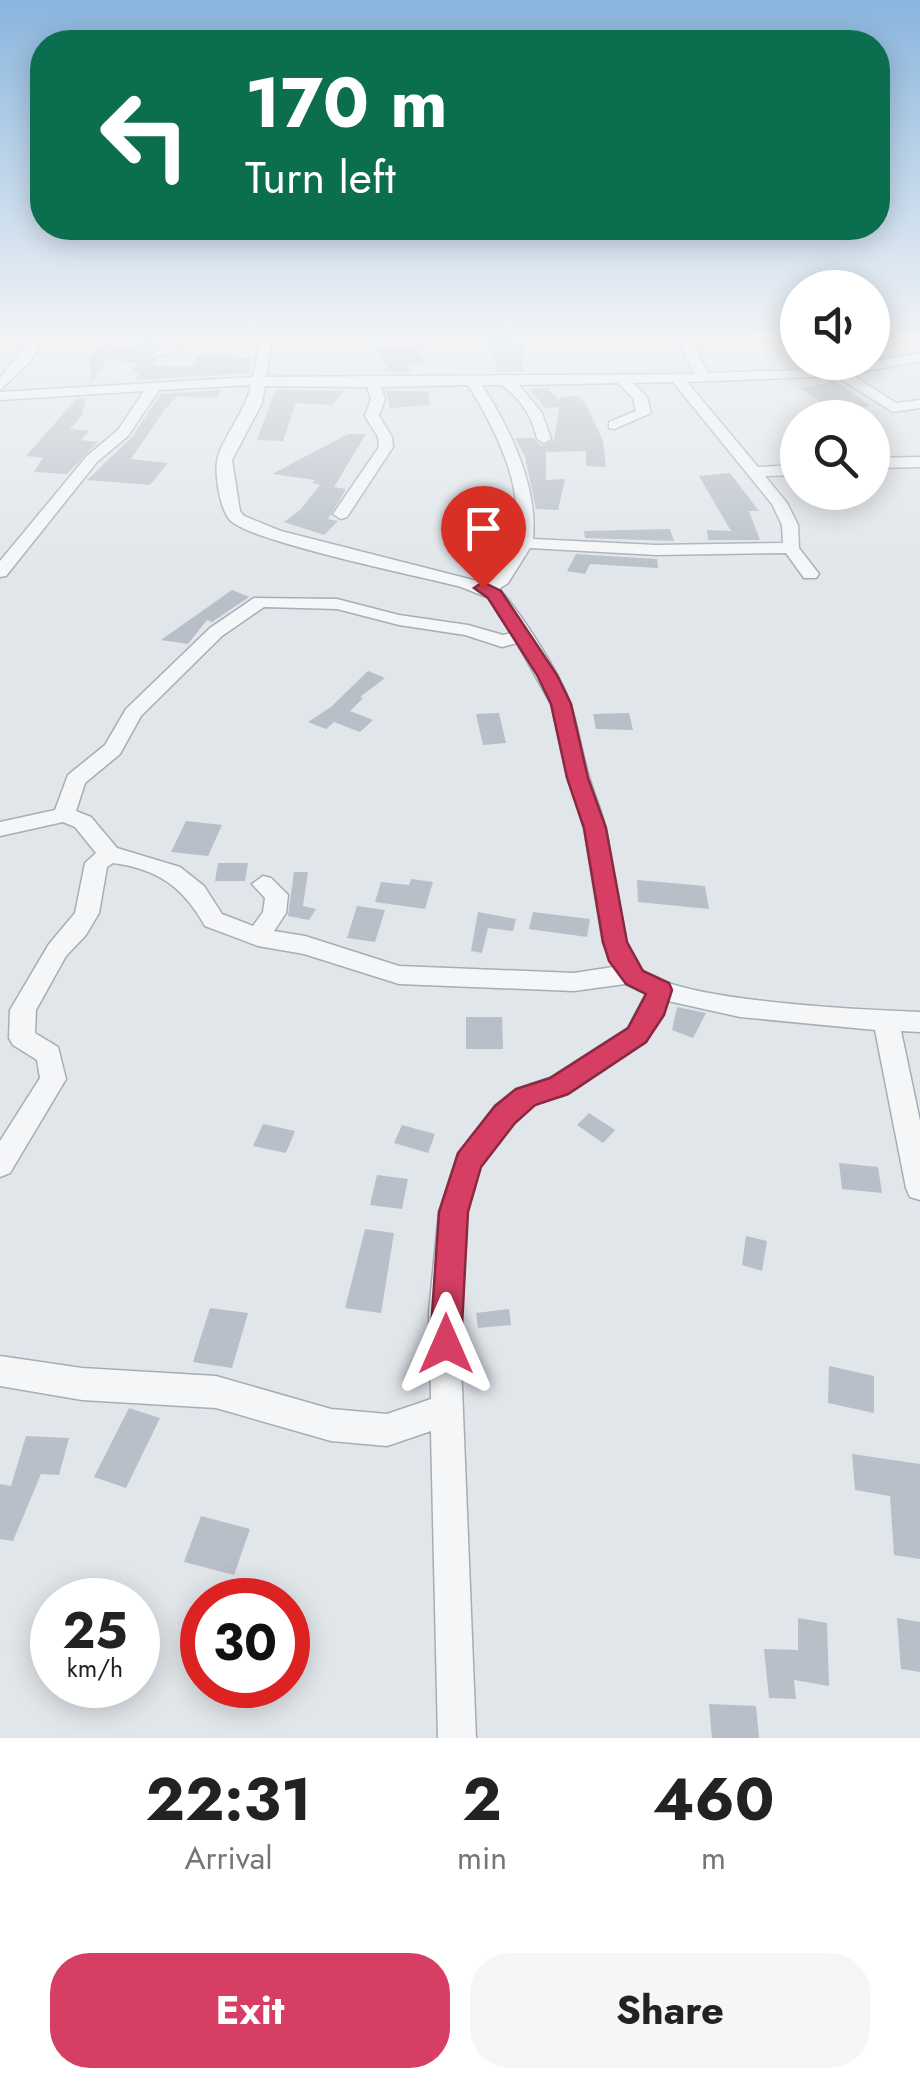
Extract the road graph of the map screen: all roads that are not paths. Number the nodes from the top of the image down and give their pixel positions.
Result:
1 (134, 416) edge
2 (248, 416) edge
3 (372, 416) edge
4 (494, 416) edge
5 (534, 416) edge
6 (636, 416) edge
7 (709, 416) edge
8 (614, 425) dead end
9 (544, 440) dead end
10 (920, 462) edge
11 (890, 463) edge
12 (780, 471) edge
13 (755, 472) junction
14 (341, 514) dead end
15 (523, 543) junction
16 (791, 548) junction
17 (0, 572) edge
18 (810, 574) dead end
19 (483, 588) junction
20 (521, 636) junction
21 (64, 815) junction
22 (0, 829) edge
23 (110, 855) junction
24 (263, 884) dead end
25 (258, 937) junction
26 (632, 974) junction
27 (660, 990) junction
28 (886, 1020) junction
29 (920, 1022) edge
30 (0, 1165) edge
31 (920, 1188) edge
32 (0, 1371) edge
33 (447, 1409) junction
34 (457, 1738) edge

1 - 17 street
2 - 19 street
3 - 14 street
4 - 15 street
5 - 9 street
6 - 8 street
7 - 13 street
10 - 11 street
12 - 13 street
13 - 16 street
15 - 16 street
15 - 19 street
16 - 18 street
19 - 20 street
20 - 21 street
20 - 26 street
21 - 22 street
21 - 23 street
23 - 25 street
23 - 30 street
24 - 25 street
25 - 26 street
26 - 27 street
27 - 28 street
27 - 33 street
28 - 29 street
28 - 31 street
32 - 33 street
33 - 34 street

